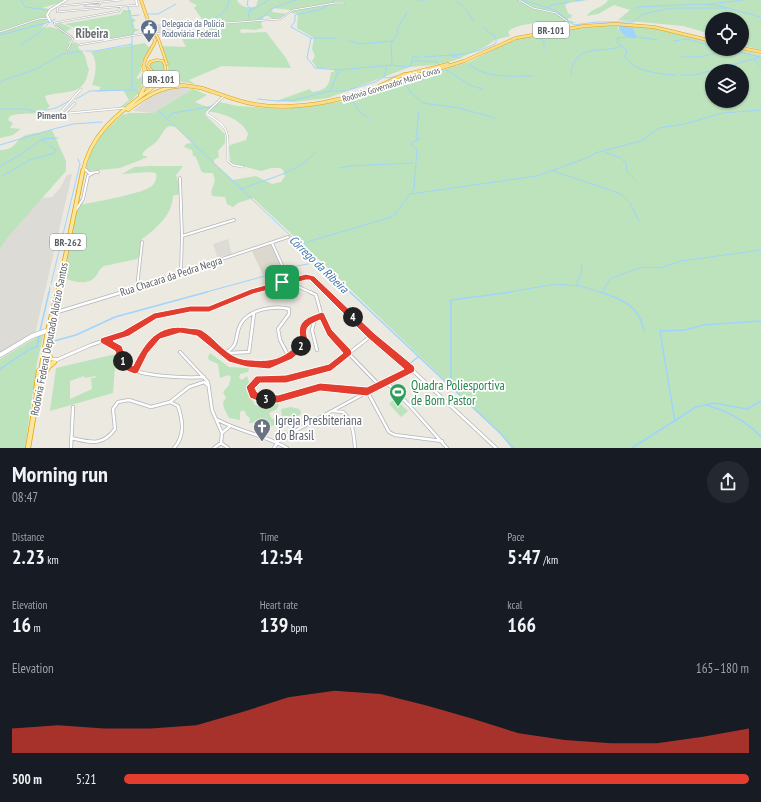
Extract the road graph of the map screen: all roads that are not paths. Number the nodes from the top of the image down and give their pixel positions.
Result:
1 (66, 0) edge
2 (122, 0) edge
3 (136, 0) edge
4 (142, 0) edge
5 (519, 0) edge
6 (101, 2) junction
7 (344, 3) dead end
8 (137, 5) joint
9 (85, 6) dead end
10 (120, 7) junction
11 (50, 10) junction
12 (57, 10) junction
13 (142, 11) dead end
14 (48, 18) junction
15 (146, 18) junction
16 (50, 21) dead end
17 (566, 23) junction
18 (146, 25) dead end
19 (584, 26) junction
20 (0, 32) edge
21 (152, 32) junction
22 (541, 32) junction
23 (156, 34) junction
24 (154, 38) junction
25 (705, 38) edge
26 (705, 38) edge
27 (90, 43) junction
28 (79, 44) dead end
29 (90, 46) dead end
30 (66, 50) dead end
31 (749, 50) edge
32 (761, 53) edge
33 (143, 66) junction
34 (431, 67) junction
35 (436, 70) junction
36 (158, 78) junction
37 (164, 78) junction
38 (396, 78) junction
39 (401, 82) junction
40 (159, 83) junction
41 (80, 89) dead end
42 (218, 93) junction
43 (224, 96) junction
44 (75, 103) dead end
45 (124, 108) junction
46 (65, 114) junction
47 (105, 128) junction
48 (99, 132) junction
49 (95, 138) junction
50 (83, 167) junction
51 (243, 168) dead end
52 (98, 172) dead end
53 (93, 173) junction
54 (180, 178) dead end
55 (74, 214) junction
56 (234, 220) dead end
57 (182, 236) junction
58 (288, 237) dead end
59 (142, 242) dead end
60 (272, 243) junction
61 (181, 272) junction
62 (281, 283) junction
63 (137, 288) junction
64 (254, 313) junction
65 (53, 314) junction
66 (322, 316) junction
67 (315, 319) junction
68 (48, 331) junction
69 (371, 336) junction
70 (104, 341) junction
71 (47, 344) junction
72 (317, 350) dead end
73 (180, 352) dead end
74 (225, 353) junction
75 (348, 353) junction
76 (0, 356) edge
77 (289, 357) junction
78 (43, 359) junction
79 (54, 360) junction
80 (42, 366) junction
81 (411, 369) junction
82 (135, 370) junction
83 (204, 377) junction
84 (386, 382) junction
85 (39, 384) junction
86 (380, 385) junction
87 (209, 386) junction
88 (367, 392) junction
89 (37, 395) junction
90 (170, 402) junction
91 (73, 407) dead end
92 (332, 411) junction
93 (218, 420) junction
94 (229, 426) junction
95 (222, 434) junction
96 (71, 438) junction
97 (442, 441) junction
98 (278, 442) junction
99 (221, 443) junction
100 (28, 448) edge
101 (71, 448) edge
102 (174, 448) edge
103 (214, 448) edge
104 (228, 448) edge
105 (274, 448) edge
106 (287, 448) edge
107 (355, 448) edge
108 (447, 448) edge
109 (496, 448) edge

1 - 11 street
2 - 6 street
3 - 8 street
4 - 15 highway, BR-101
4 - 21 highway, BR-101
5 - 17 street
6 - 9 street
6 - 12 street
7 - 23 street
8 - 10 street
10 - 12 street
10 - 30 street
11 - 12 street
11 - 14 street
13 - 15 highway
14 - 16 street
14 - 20 street
15 - 21 highway, BR-101
17 - 19 highway
17 - 22 highway
18 - 21 highway
19 - 22 highway, Rodovia Governador Mário Covas / BR-101
19 - 25 highway, Rodovia Governador Mário Covas / BR-101
21 - 23 highway
21 - 24 highway, BR-101
21 - 36 highway, BR-101
22 - 34 highway, Rodovia Governador Mário Covas / BR-101
23 - 37 highway
24 - 27 street
24 - 33 highway, BR-101
26 - 35 highway, Rodovia Governador Mário Covas / BR-101
27 - 28 street
27 - 29 street
31 - 32 highway
33 - 42 highway, Rodovia Governador Mário Covas / BR-101
33 - 45 highway, BR-262
34 - 35 highway
34 - 38 highway, Rodovia Governador Mário Covas / BR-101
35 - 39 highway, Rodovia Governador Mário Covas / BR-101
36 - 37 highway
36 - 38 highway, Rodovia Governador Mário Covas / BR-101
37 - 40 highway, BR-262, bridge
38 - 39 highway
39 - 43 highway, Rodovia Governador Mário Covas / BR-101
40 - 47 highway, BR-262
40 - 48 highway, BR-262
41 - 46 street
42 - 43 highway, Rodovia Governador Mário Covas / BR-101
42 - 47 highway, BR-262
43 - 51 street
44 - 46 street
45 - 46 street
45 - 48 highway, BR-262
47 - 49 highway, BR-262
48 - 49 highway, BR-262
49 - 50 highway, Rodovia Federal Deputado Aloízio Santos / BR-262
50 - 53 street
50 - 55 highway, Rodovia Federal Deputado Aloízio Santos / BR-262
52 - 53 street
53 - 55 street
54 - 57 street
55 - 65 highway, Rodovia Federal Deputado Aloízio Santos / BR-262
56 - 57 street
57 - 61 street
58 - 60 street, Rua Chacara da Pedra Negra
59 - 63 street
60 - 61 street, Rua Chacara da Pedra Negra
60 - 62 street
61 - 63 street, Rua Chacara da Pedra Negra
62 - 66 street
62 - 69 street
62 - 70 street
63 - 65 street, Rua Chacara da Pedra Negra
64 - 74 street
64 - 74 street
64 - 77 street
65 - 68 highway, Rodovia Federal Deputado Aloízio Santos / BR-262
66 - 67 street
66 - 75 street
67 - 72 street
67 - 77 street
68 - 71 highway, Rodovia Federal Deputado Aloízio Santos / BR-262
68 - 76 street
68 - 78 highway
69 - 75 street
69 - 81 street
70 - 79 street
70 - 82 street
71 - 78 highway, Rodovia Federal Deputado Aloízio Santos / BR-262
71 - 79 highway
73 - 83 street
74 - 77 street
74 - 82 street
75 - 86 street
75 - 88 street
78 - 79 street
78 - 80 highway
79 - 80 street
79 - 85 highway
80 - 85 highway, Rodovia Federal Deputado Aloízio Santos
80 - 89 highway
81 - 84 street
81 - 109 street
82 - 83 street
83 - 87 street
84 - 86 street
84 - 97 street
85 - 89 highway, Rodovia Federal Deputado Aloízio Santos
86 - 88 street
87 - 90 street
87 - 93 street
88 - 92 street
88 - 97 street
89 - 100 highway, Rodovia Federal Deputado Aloízio Santos
90 - 96 street
90 - 102 street
91 - 96 street
92 - 98 street
92 - 107 street
93 - 94 street
93 - 95 street
94 - 95 street
94 - 98 street
95 - 99 street
96 - 101 street
97 - 108 street
98 - 105 street
98 - 106 street
99 - 103 street
99 - 104 street

